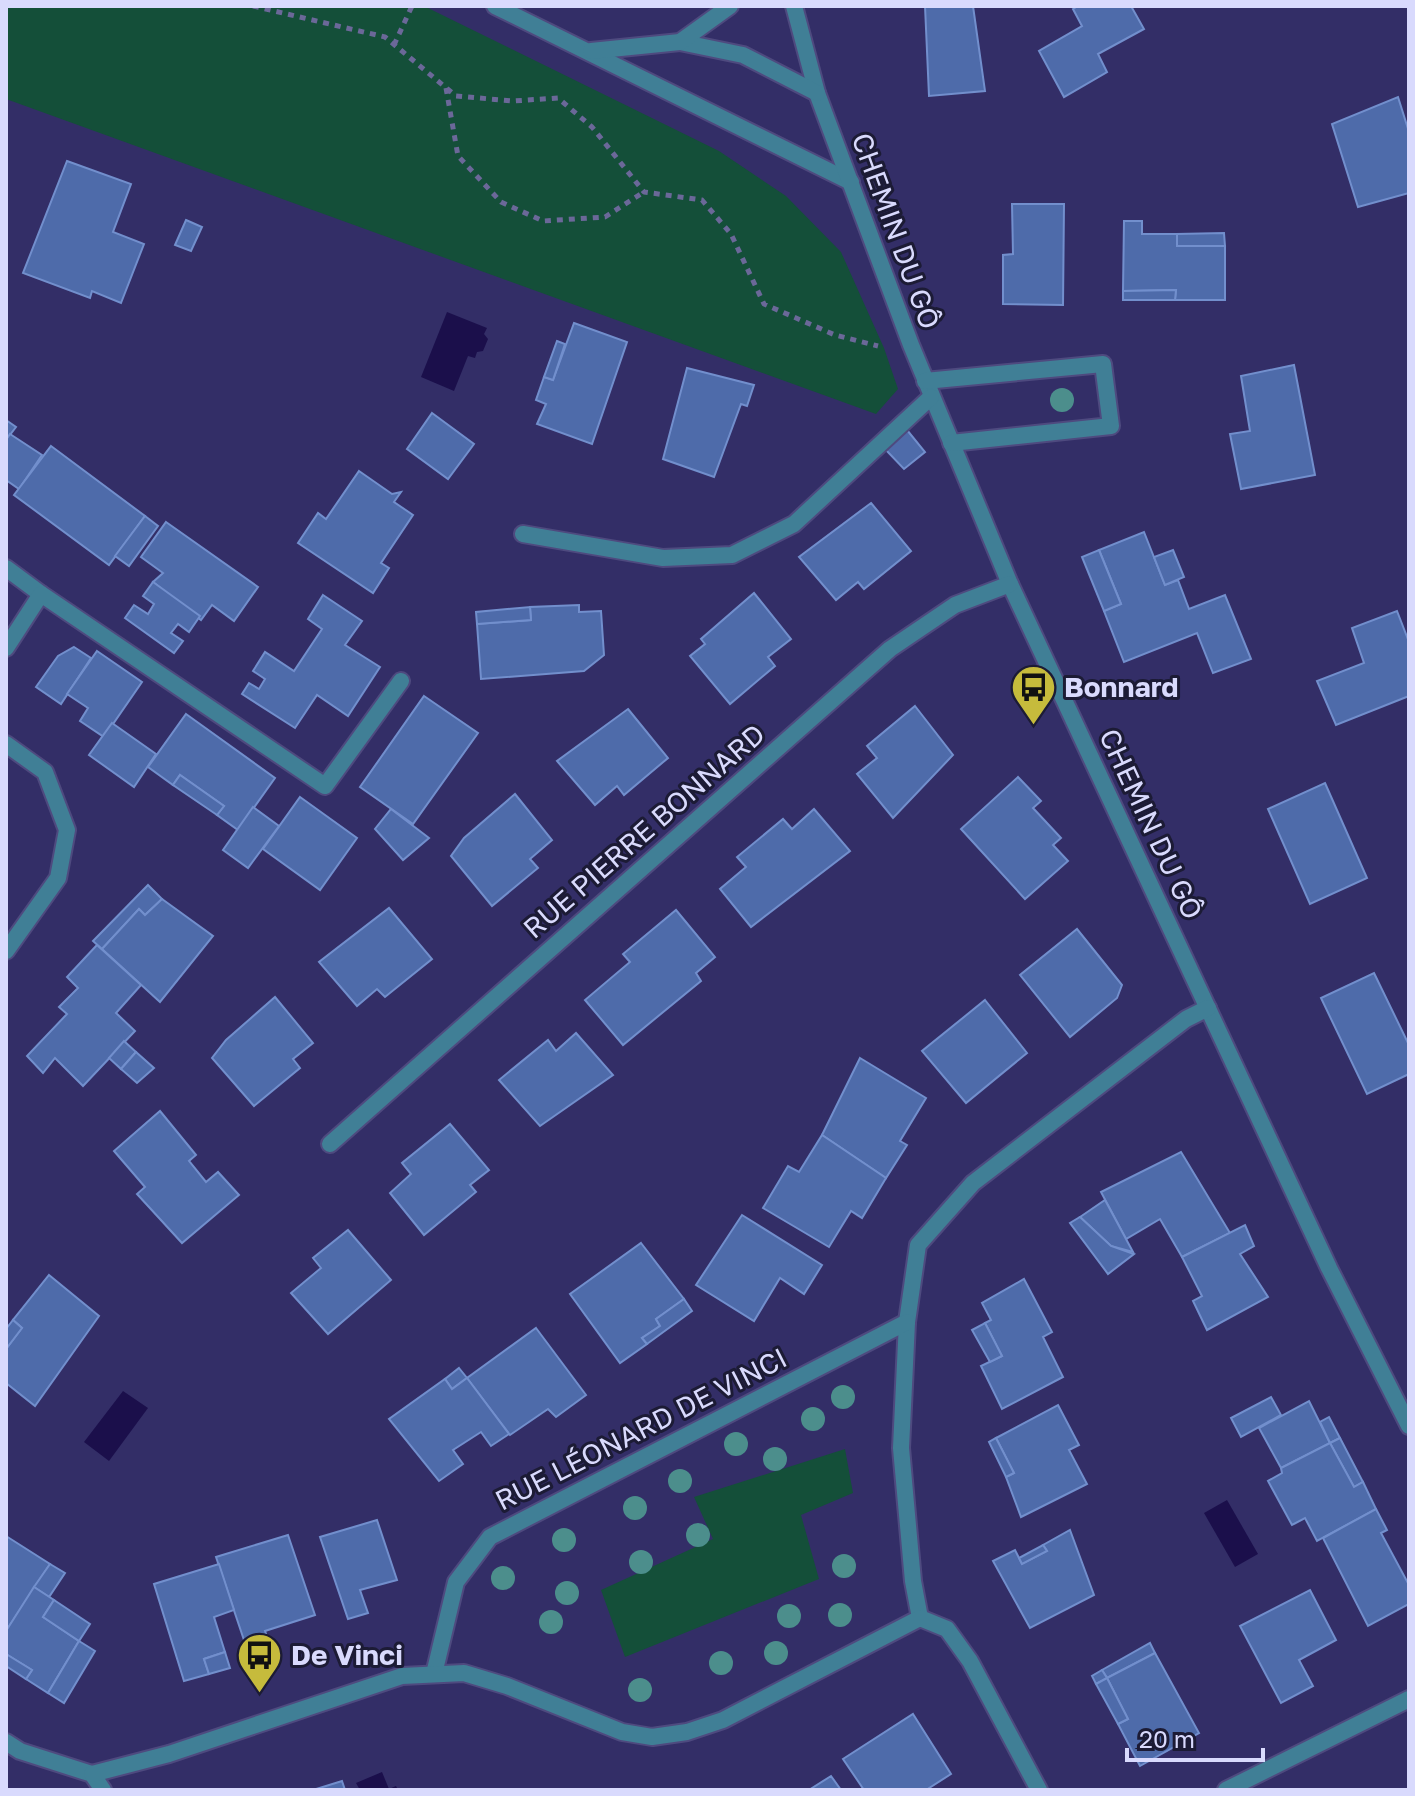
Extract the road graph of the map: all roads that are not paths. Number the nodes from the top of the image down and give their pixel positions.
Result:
1 (495, 6) edge
2 (730, 6) edge
3 (794, 6) edge
4 (680, 42) junction
5 (589, 51) junction
6 (817, 93) junction
7 (851, 182) junction
8 (925, 381) junction
9 (931, 397) junction
10 (951, 443) junction
11 (523, 534) dead end
12 (6, 568) edge
13 (1010, 584) junction
14 (41, 594) junction
15 (6, 648) edge
16 (401, 681) dead end
17 (6, 744) edge
18 (6, 951) edge
19 (1208, 1008) junction
20 (330, 1144) dead end
21 (907, 1322) junction
22 (1409, 1426) edge
23 (920, 1618) junction
24 (434, 1674) junction
25 (1409, 1699) edge
26 (6, 1742) edge
27 (92, 1774) junction
28 (103, 1790) edge
29 (1039, 1790) edge
30 (1226, 1790) edge

1 - 5 street
2 - 4 street
3 - 6 street, CHEMIN DU GÔ
4 - 5 street
4 - 6 street
5 - 7 street
6 - 7 street, CHEMIN DU GÔ
7 - 8 street, CHEMIN DU GÔ
8 - 9 street, CHEMIN DU GÔ
8 - 10 street
9 - 10 street, CHEMIN DU GÔ
9 - 11 street
10 - 13 street, CHEMIN DU GÔ
12 - 14 street
13 - 19 street, CHEMIN DU GÔ
13 - 20 street, RUE PIERRE BONNARD
14 - 15 street
14 - 16 street
17 - 18 street
19 - 21 street
19 - 22 street, CHEMIN DU GÔ
21 - 23 street
21 - 24 street, RUE LÉONARD DE VINCI
23 - 24 street
23 - 29 street
24 - 27 street
25 - 30 street
26 - 27 street
27 - 28 street

